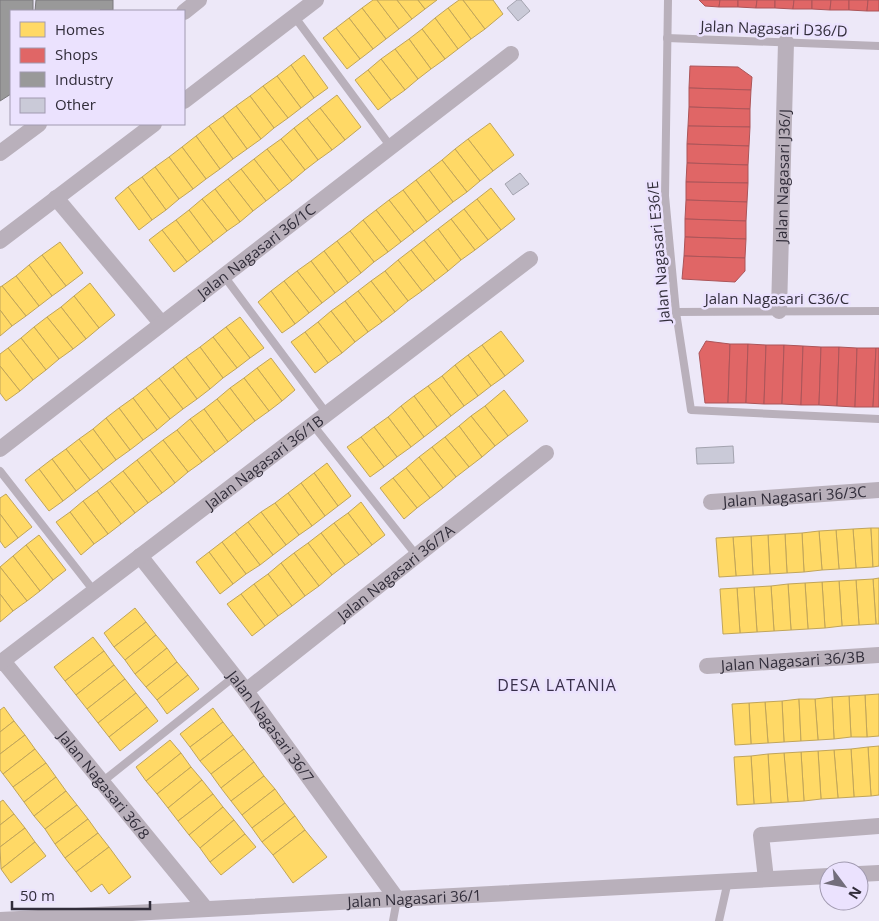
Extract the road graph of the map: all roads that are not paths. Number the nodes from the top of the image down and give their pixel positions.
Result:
1 (199, 0) edge
2 (316, 0) edge
3 (668, 0) edge
4 (185, 11) edge
5 (294, 16) junction
6 (667, 38) junction
7 (786, 42) junction
8 (879, 46) edge
9 (511, 54) dead end
10 (185, 100) edge
11 (37, 125) edge
12 (153, 125) edge
13 (391, 147) junction
14 (0, 154) edge
15 (56, 198) junction
16 (0, 241) edge
17 (530, 259) dead end
18 (224, 276) junction
19 (779, 311) junction
20 (879, 311) edge
21 (676, 312) junction
22 (160, 323) junction
23 (327, 414) junction
24 (879, 419) edge
25 (313, 425) junction
26 (0, 449) edge
27 (546, 453) dead end
28 (0, 471) edge
29 (879, 490) edge
30 (710, 502) dead end
31 (140, 556) junction
32 (417, 556) junction
33 (94, 591) junction
34 (879, 655) edge
35 (1, 662) edge
36 (708, 666) dead end
37 (234, 676) junction
38 (246, 691) junction
39 (102, 782) junction
40 (879, 826) edge
41 (819, 876) edge
42 (766, 879) junction
43 (728, 881) junction
44 (397, 899) junction
45 (206, 909) junction
46 (0, 920) edge
47 (393, 921) edge
48 (719, 921) edge

1 - 4 street
2 - 5 street
3 - 6 lane, Jalan Nagasari E36/E
5 - 10 street
5 - 13 lane
6 - 7 lane, Jalan Nagasari D36/D
6 - 21 lane, Jalan Nagasari E36/E
7 - 8 lane, Jalan Nagasari D36/D
7 - 19 street, Jalan Nagasari J36/J
9 - 13 street, Jalan Nagasari 36/1C
11 - 14 street
12 - 15 street
13 - 18 street, Jalan Nagasari 36/1C
15 - 16 street
15 - 22 street
17 - 23 street, Jalan Nagasari 36/1B
18 - 22 street, Jalan Nagasari 36/1C
18 - 23 lane
19 - 20 lane, Jalan Nagasari C36/C
19 - 21 lane, Jalan Nagasari C36/C
21 - 24 lane, Jalan Nagasari E36/E
22 - 26 street, Jalan Nagasari 36/1C
23 - 25 street, Jalan Nagasari 36/1B
25 - 31 street, Jalan Nagasari 36/1B
25 - 32 lane
27 - 32 street, Jalan Nagasari 36/7A
28 - 33 lane
29 - 30 street, Jalan Nagasari 36/3C
31 - 33 street, Jalan Nagasari 36/1B
31 - 37 street, Jalan Nagasari 36/7
32 - 38 street, Jalan Nagasari 36/7A
33 - 35 street, Jalan Nagasari 36/1B
34 - 36 street, Jalan Nagasari 36/3B
35 - 39 street, Jalan Nagasari 36/8
37 - 38 street, Jalan Nagasari 36/7
37 - 39 lane
38 - 44 street, Jalan Nagasari 36/7
39 - 45 street, Jalan Nagasari 36/8
40 - 42 street
41 - 42 street, Jalan Nagasari 36/1
42 - 43 street, Jalan Nagasari 36/1
43 - 44 street, Jalan Nagasari 36/1
43 - 48 lane
44 - 45 street, Jalan Nagasari 36/1
44 - 47 lane
45 - 46 street, Jalan Nagasari 36/1

